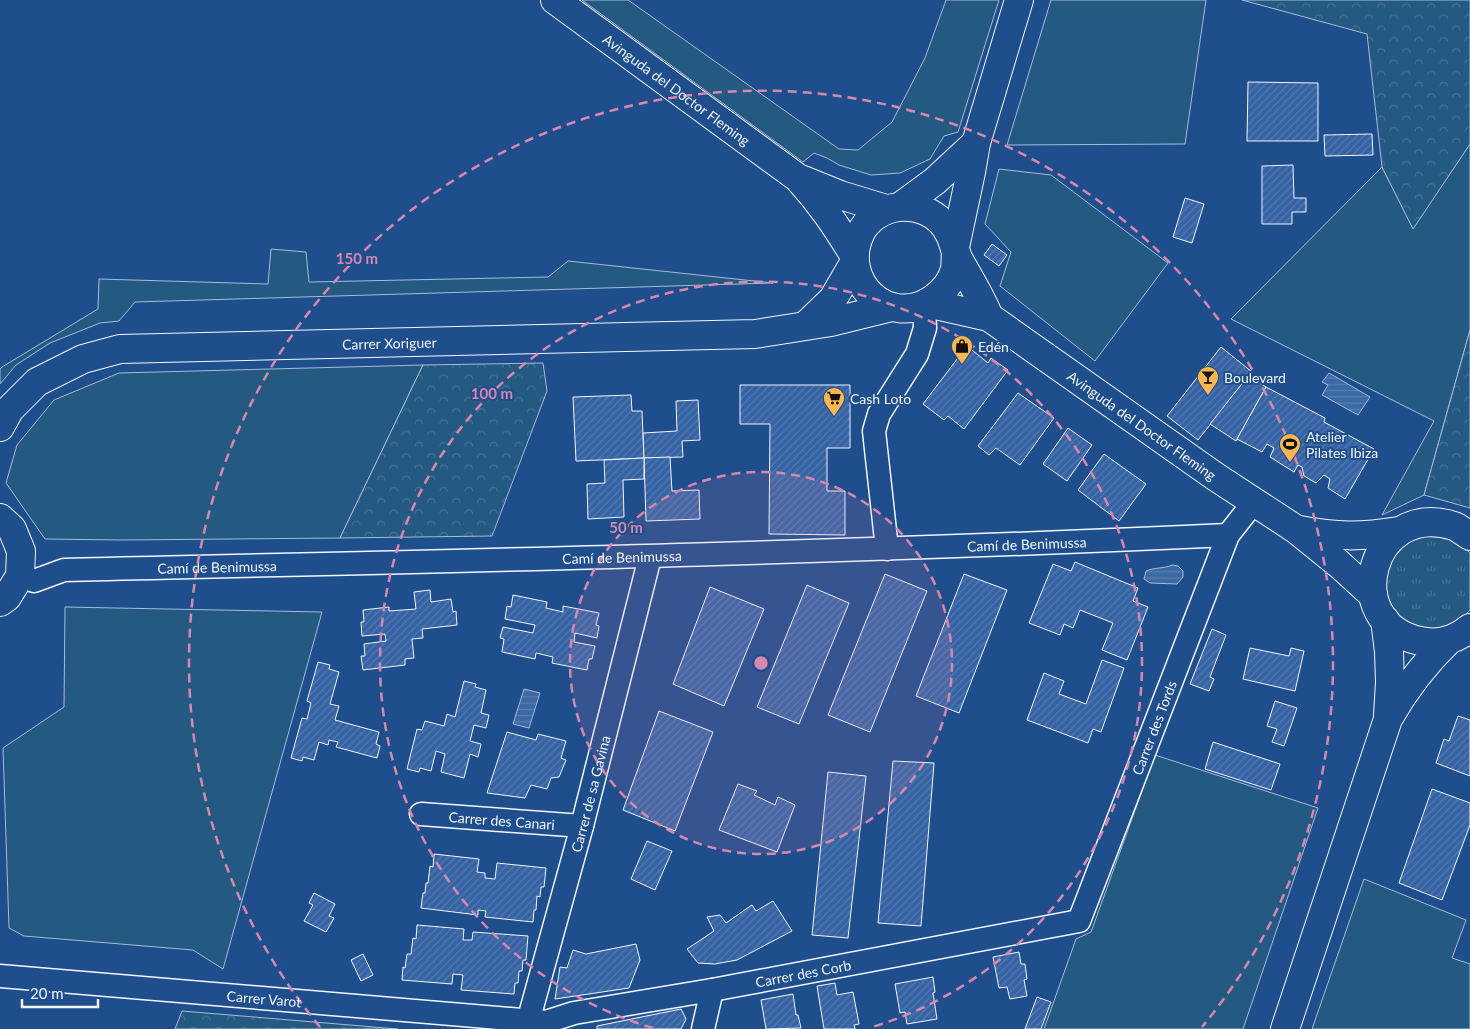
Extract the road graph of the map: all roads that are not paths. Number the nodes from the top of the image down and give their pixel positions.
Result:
1 (555, 0) edge
2 (1020, 0) edge
3 (976, 143) junction
4 (798, 178) junction
5 (894, 208) junction
6 (955, 250) junction
7 (854, 259) junction
8 (926, 304) junction
9 (892, 307) junction
10 (989, 317) junction
11 (806, 325) junction
12 (0, 427) edge
13 (1254, 502) junction
14 (0, 518) edge
15 (1297, 530) junction
16 (1399, 532) junction
17 (1228, 535) junction
18 (1470, 536) edge
19 (887, 549) junction
20 (650, 557) junction
21 (20, 576) junction
22 (1373, 595) junction
23 (0, 602) edge
24 (1385, 620) junction
25 (1463, 634) edge
26 (1388, 719) junction
27 (421, 814) dead end
28 (582, 826) junction
29 (1079, 921) joint
30 (0, 976) edge
31 (712, 990) junction
32 (528, 1024) edge
33 (704, 1029) edge
34 (1285, 1029) edge

1 - 4 main road, Avinguda del Doctor Fleming
2 - 3 main road
3 - 5 main road
3 - 6 main road
4 - 5 main road, Avinguda del Doctor Fleming
4 - 7 main road, Avinguda del Doctor Fleming
5 - 6 main road
5 - 7 main road
6 - 8 main road
6 - 10 main road, Avinguda del Doctor Fleming
7 - 9 main road
7 - 11 main road
8 - 9 main road
8 - 10 main road, Avinguda del Doctor Fleming
8 - 19 street
9 - 11 main road, Carrer Xoriguer
10 - 13 main road, Avinguda del Doctor Fleming
11 - 12 main road, Carrer Xoriguer
13 - 15 main road, Avinguda del Doctor Fleming
13 - 17 street, Carrer des Tords
14 - 21 main road
15 - 16 main road, Avinguda del Doctor Fleming
15 - 22 main road, Avinguda del Doctor Fleming
16 - 18 main road
16 - 22 main road
17 - 19 street, Camí de Benimussa
17 - 29 street, Carrer des Tords
19 - 20 street, Camí de Benimussa
20 - 21 street, Camí de Benimussa
20 - 28 street, Carrer de sa Gavina
21 - 23 main road
22 - 24 main road
24 - 25 main road
24 - 26 main road
25 - 26 main road
26 - 34 main road
27 - 28 street, Carrer des Canari
28 - 32 street, Carrer de sa Gavina
29 - 31 street, Carrer des Corb
30 - 32 street, Carrer Varot
31 - 32 street, Carrer des Corb
31 - 33 street

